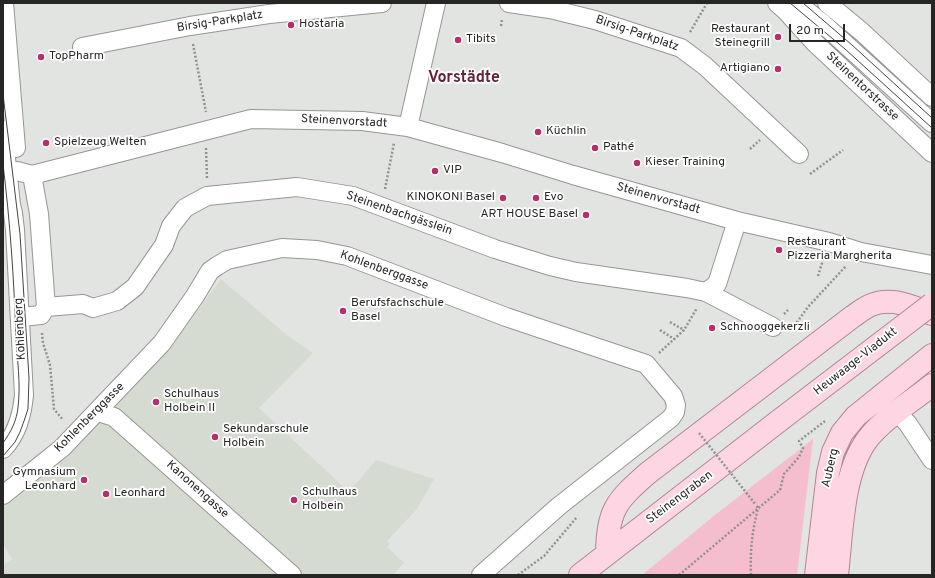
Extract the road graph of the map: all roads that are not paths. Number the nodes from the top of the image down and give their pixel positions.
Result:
1 (4, 3) edge
2 (382, 3) edge
3 (436, 3) edge
4 (509, 3) edge
5 (777, 3) edge
6 (797, 3) edge
7 (827, 3) edge
8 (82, 47) dead end
9 (932, 97) edge
10 (932, 124) edge
11 (403, 126) junction
12 (3, 130) edge
13 (932, 153) edge
14 (799, 154) dead end
15 (25, 173) junction
16 (6, 199) edge
17 (737, 221) junction
18 (932, 265) edge
19 (702, 299) junction
20 (932, 304) edge
21 (43, 311) junction
22 (932, 314) edge
23 (21, 317) junction
24 (773, 327) dead end
25 (932, 355) edge
26 (932, 386) edge
27 (98, 412) junction
28 (897, 412) junction
29 (780, 420) joint
30 (3, 449) edge
31 (932, 460) edge
32 (3, 495) edge
33 (607, 553) junction
34 (292, 575) edge
35 (481, 575) edge
36 (580, 575) edge
37 (816, 575) edge
38 (837, 575) edge

1 - 15 street
2 - 8 street, Birsig-Parkplatz
3 - 11 street
4 - 14 street, Birsig-Parkplatz
5 - 13 street, Steinentorstrasse
6 - 10 street
7 - 9 street
11 - 15 street, Steinenvorstadt
11 - 17 street, Steinenvorstadt
12 - 16 street, Kohlenberg
15 - 16 street
15 - 21 street
16 - 23 street, Kohlenberg
17 - 18 street, Steinenvorstadt
17 - 19 street
19 - 21 street, Steinenbachgässlein
19 - 24 street, Steinenbachgässlein
20 - 29 main road, Heuwaage-Viadukt, bridge
21 - 23 street, Steinenbachgässlein
22 - 33 main road
23 - 30 street, Kohlenberg
25 - 37 main road, Auberg
26 - 28 main road, Auberg
27 - 32 street, Kohlenberggasse
27 - 34 street, Kanonengasse
27 - 35 street, Kohlenberggasse
28 - 31 street
28 - 38 main road, Auberg
29 - 33 main road, Steinengraben
33 - 36 main road, Steinengraben

